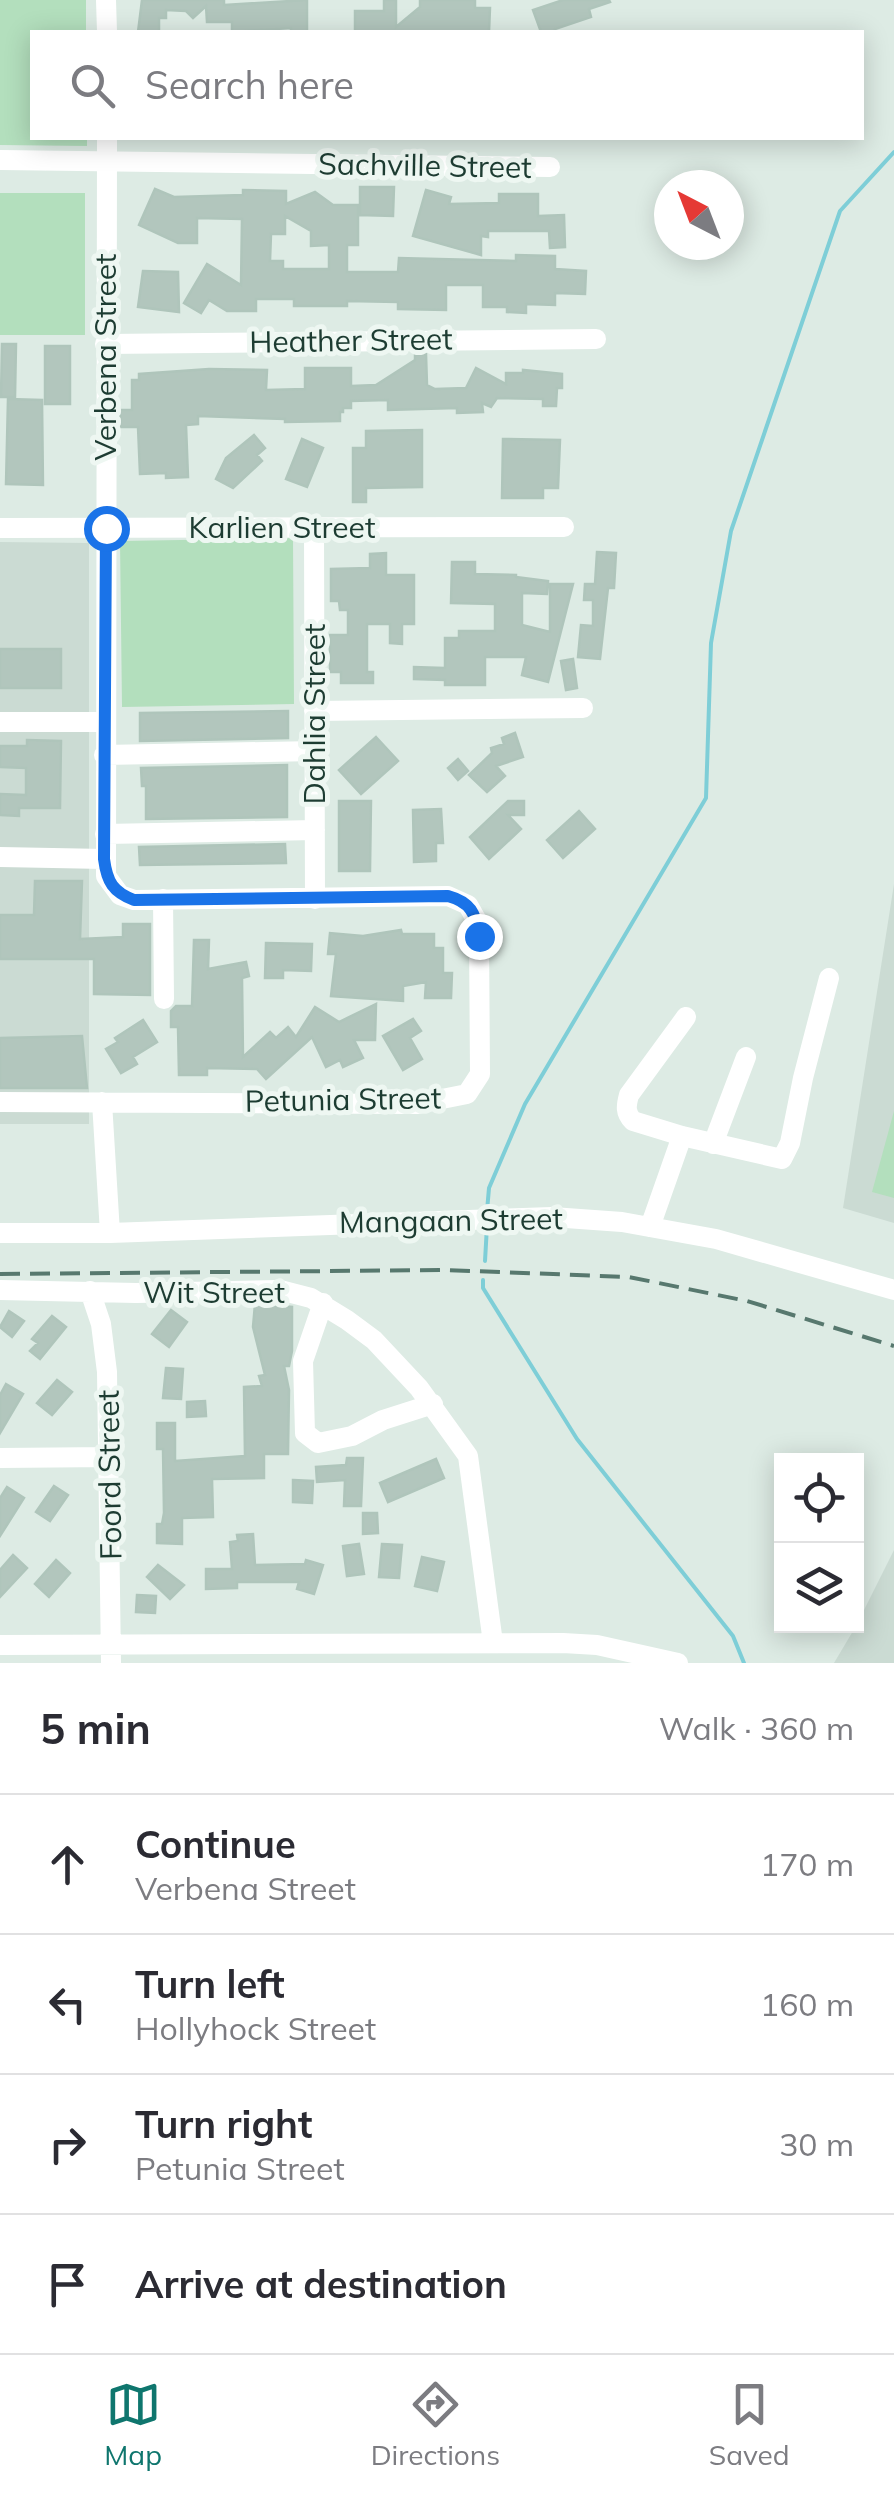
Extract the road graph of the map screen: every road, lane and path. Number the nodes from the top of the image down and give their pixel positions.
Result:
1 (106, 0) edge
2 (107, 30) edge
3 (108, 140) edge
4 (0, 160) edge
5 (108, 161) junction
6 (550, 168) dead end
7 (596, 339) dead end
8 (105, 344) junction
9 (564, 527) dead end
10 (0, 528) edge
11 (106, 528) junction
12 (314, 529) junction
13 (582, 708) dead end
14 (314, 711) junction
15 (0, 722) edge
16 (104, 722) junction
17 (314, 751) junction
18 (104, 756) junction
19 (315, 830) junction
20 (105, 834) junction
21 (0, 857) edge
22 (105, 867) junction
23 (316, 899) junction
24 (163, 900) junction
25 (828, 978) dead end
26 (164, 999) dead end
27 (686, 1017) dead end
28 (746, 1057) dead end
29 (0, 1102) edge
30 (102, 1102) junction
31 (682, 1136) junction
32 (714, 1144) junction
33 (650, 1227) junction
34 (0, 1233) edge
35 (110, 1233) junction
36 (0, 1290) edge
37 (894, 1290) edge
38 (90, 1291) junction
39 (323, 1303) junction
40 (433, 1404) junction
41 (109, 1457) junction
42 (0, 1458) edge
43 (493, 1643) junction
44 (0, 1644) edge
45 (111, 1654) edge
46 (642, 1658) edge
47 (678, 1663) edge

1 - 2 street
3 - 5 street, Verbena Street
4 - 5 street, Sachville Street
5 - 6 street, Sachville Street
5 - 8 street, Verbena Street
7 - 8 street, Heather Street
8 - 11 street, Verbena Street
9 - 12 street, Karlien Street
10 - 11 street, Karlien Street
11 - 12 street, Karlien Street
11 - 16 street, Verbena Street
12 - 14 street, Dahlia Street
13 - 14 street
14 - 17 street, Dahlia Street
15 - 16 street
16 - 18 street, Verbena Street
17 - 18 street
17 - 19 street, Dahlia Street
18 - 20 street, Verbena Street
19 - 20 street
19 - 23 street, Dahlia Street
20 - 22 street, Verbena Street
21 - 22 street
22 - 24 street
23 - 24 street
23 - 30 street, Petunia Street
24 - 26 street
25 - 32 street
27 - 31 street
28 - 32 street
29 - 30 street, Petunia Street
30 - 35 street
31 - 32 street
31 - 33 street
33 - 35 street, Mangaan Street
33 - 37 street, Mangaan Street
34 - 35 street, Mangaan Street
36 - 38 street, Wit Street
38 - 39 street, Wit Street
38 - 41 street, Foord Street
39 - 40 street, Wit Street
39 - 40 street
40 - 43 street, Wit Street
41 - 42 street
41 - 45 street, Foord Street
43 - 45 street
43 - 46 street
44 - 45 street
46 - 47 street

